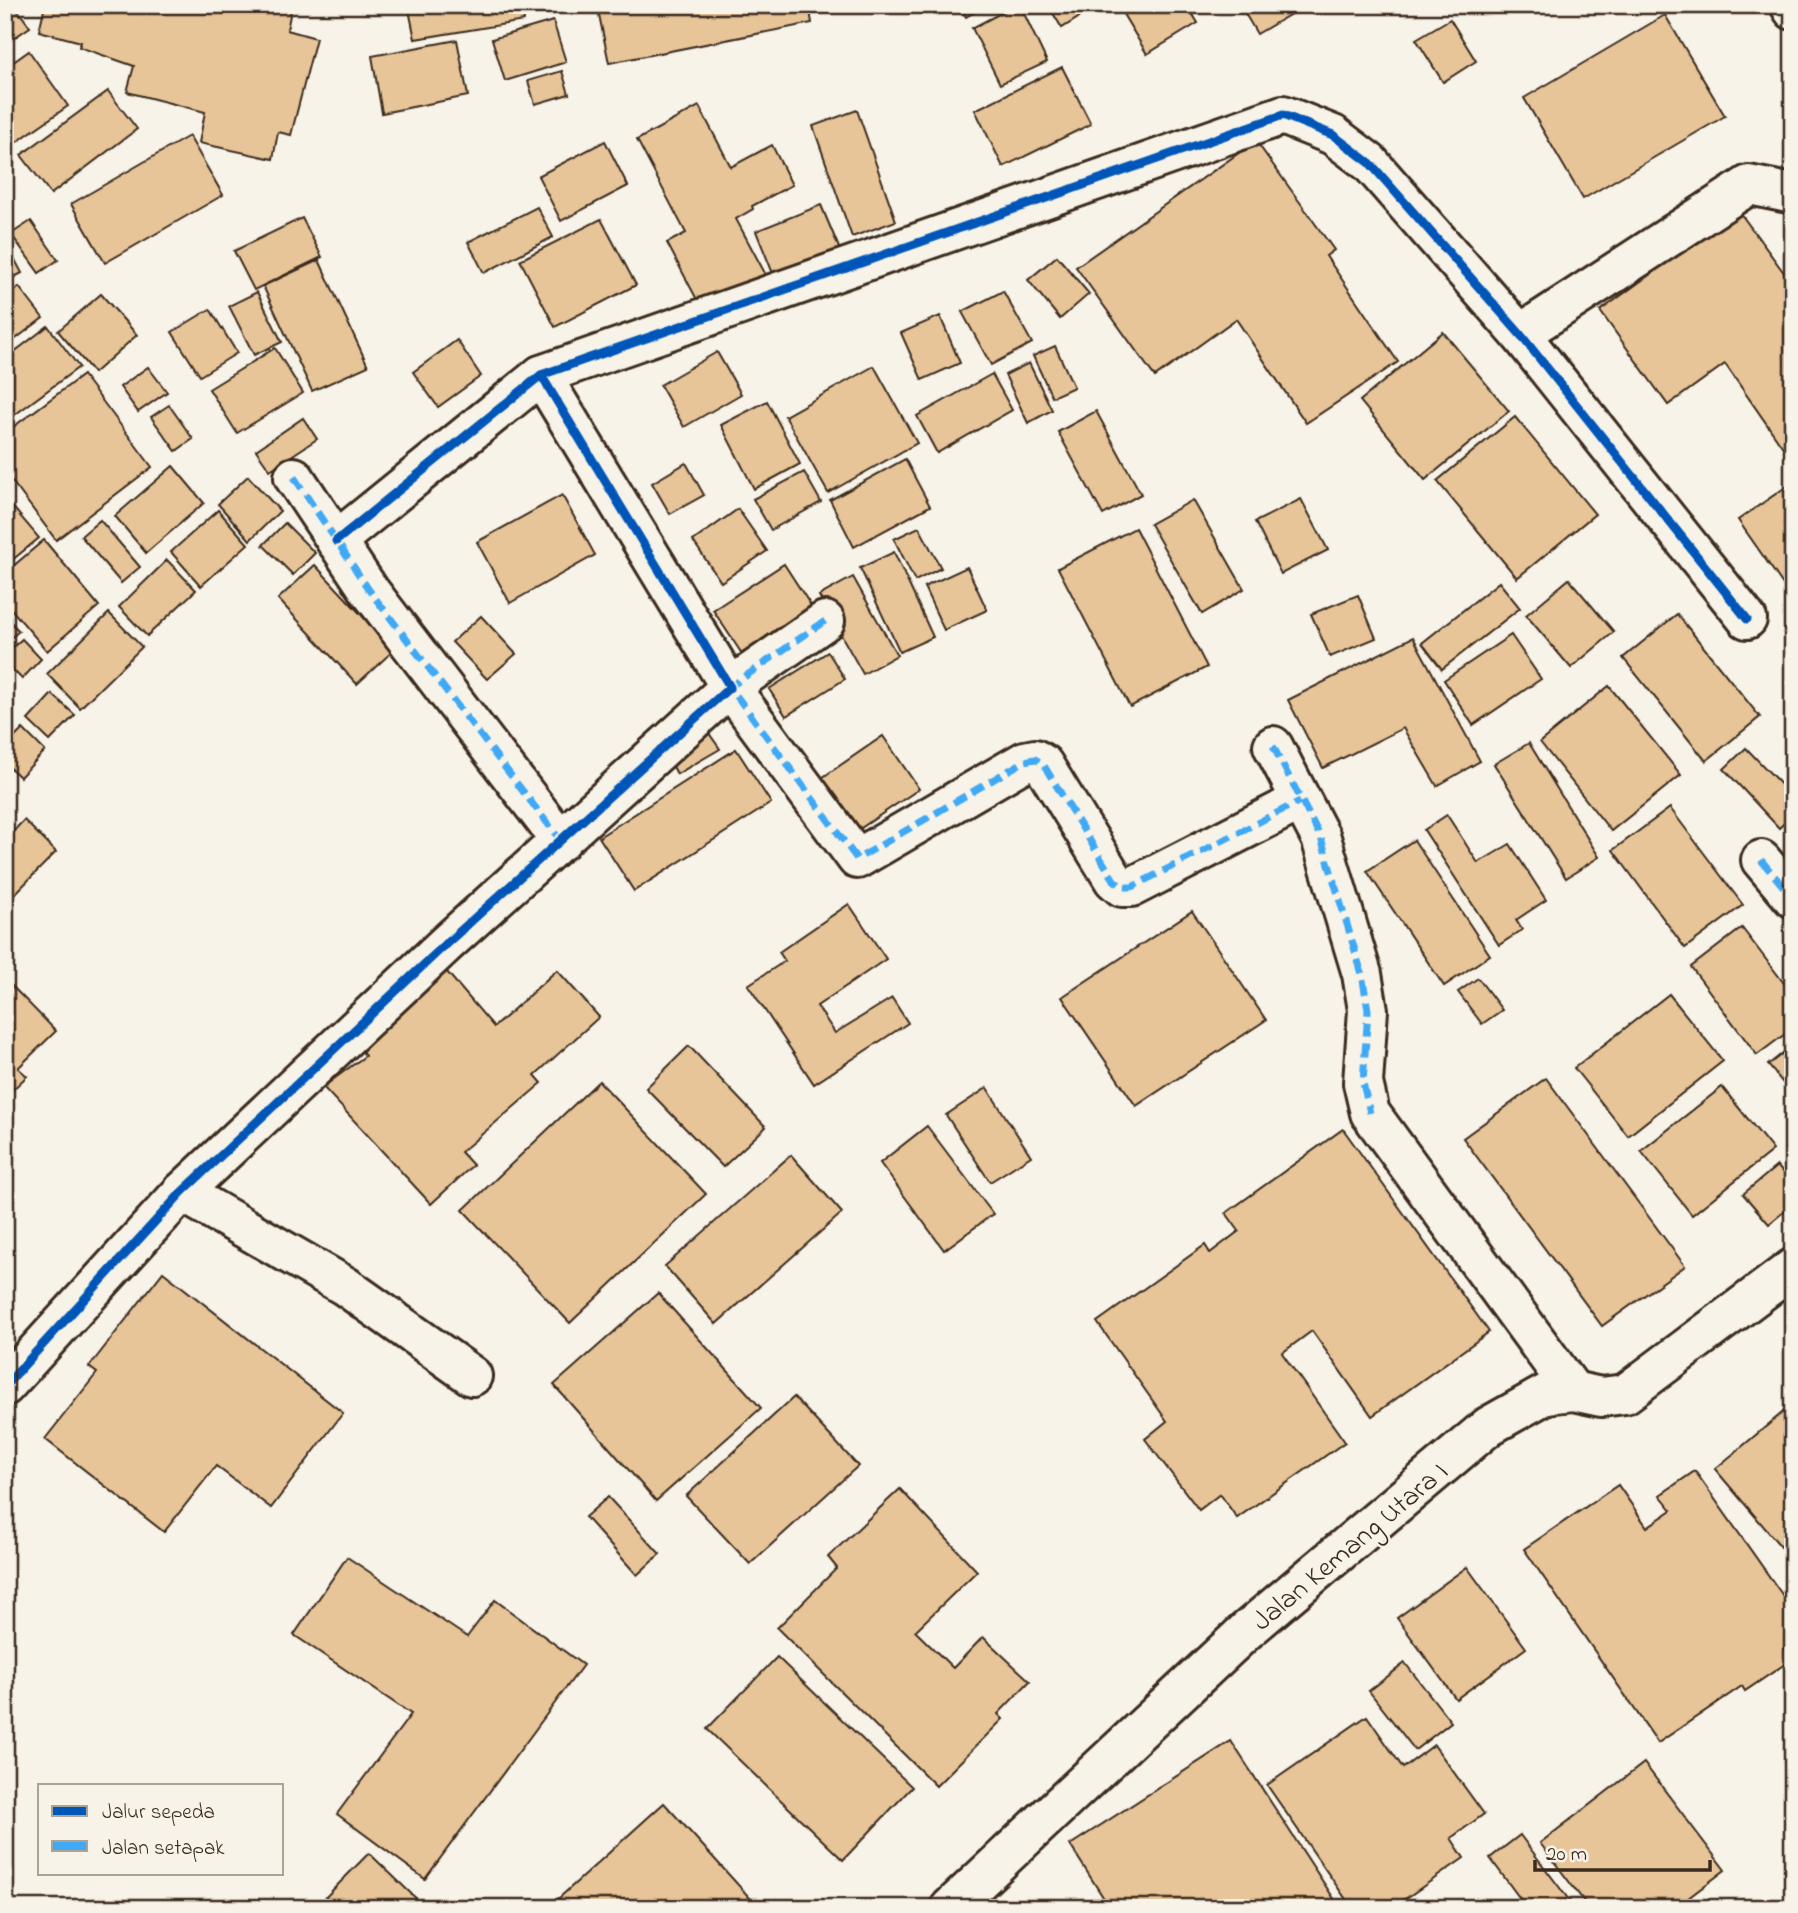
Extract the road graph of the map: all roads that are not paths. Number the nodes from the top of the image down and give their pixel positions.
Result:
1 (1790, 5) edge
2 (1793, 10) edge
3 (1793, 194) edge
4 (1520, 334) junction
5 (541, 375) junction
6 (294, 477) dead end
7 (336, 541) junction
8 (1747, 619) dead end
9 (825, 621) dead end
10 (730, 687) junction
11 (1273, 746) dead end
12 (1300, 801) junction
13 (561, 841) junction
14 (1761, 860) dead end
15 (1793, 898) edge
16 (182, 1192) junction
17 (1793, 1268) edge
18 (471, 1376) dead end
19 (5, 1386) edge
20 (1573, 1391) junction
21 (950, 1908) edge

1 - 2 street
3 - 4 street
4 - 5 street
4 - 8 street
5 - 7 street
5 - 10 street
6 - 7 street
7 - 13 street
9 - 10 street
10 - 12 street
10 - 13 street
11 - 12 street
12 - 20 street
13 - 16 street
14 - 15 street
16 - 18 street
16 - 19 street
17 - 20 street, Jalan Kemang Utara I
20 - 21 street, Jalan Kemang Utara I

